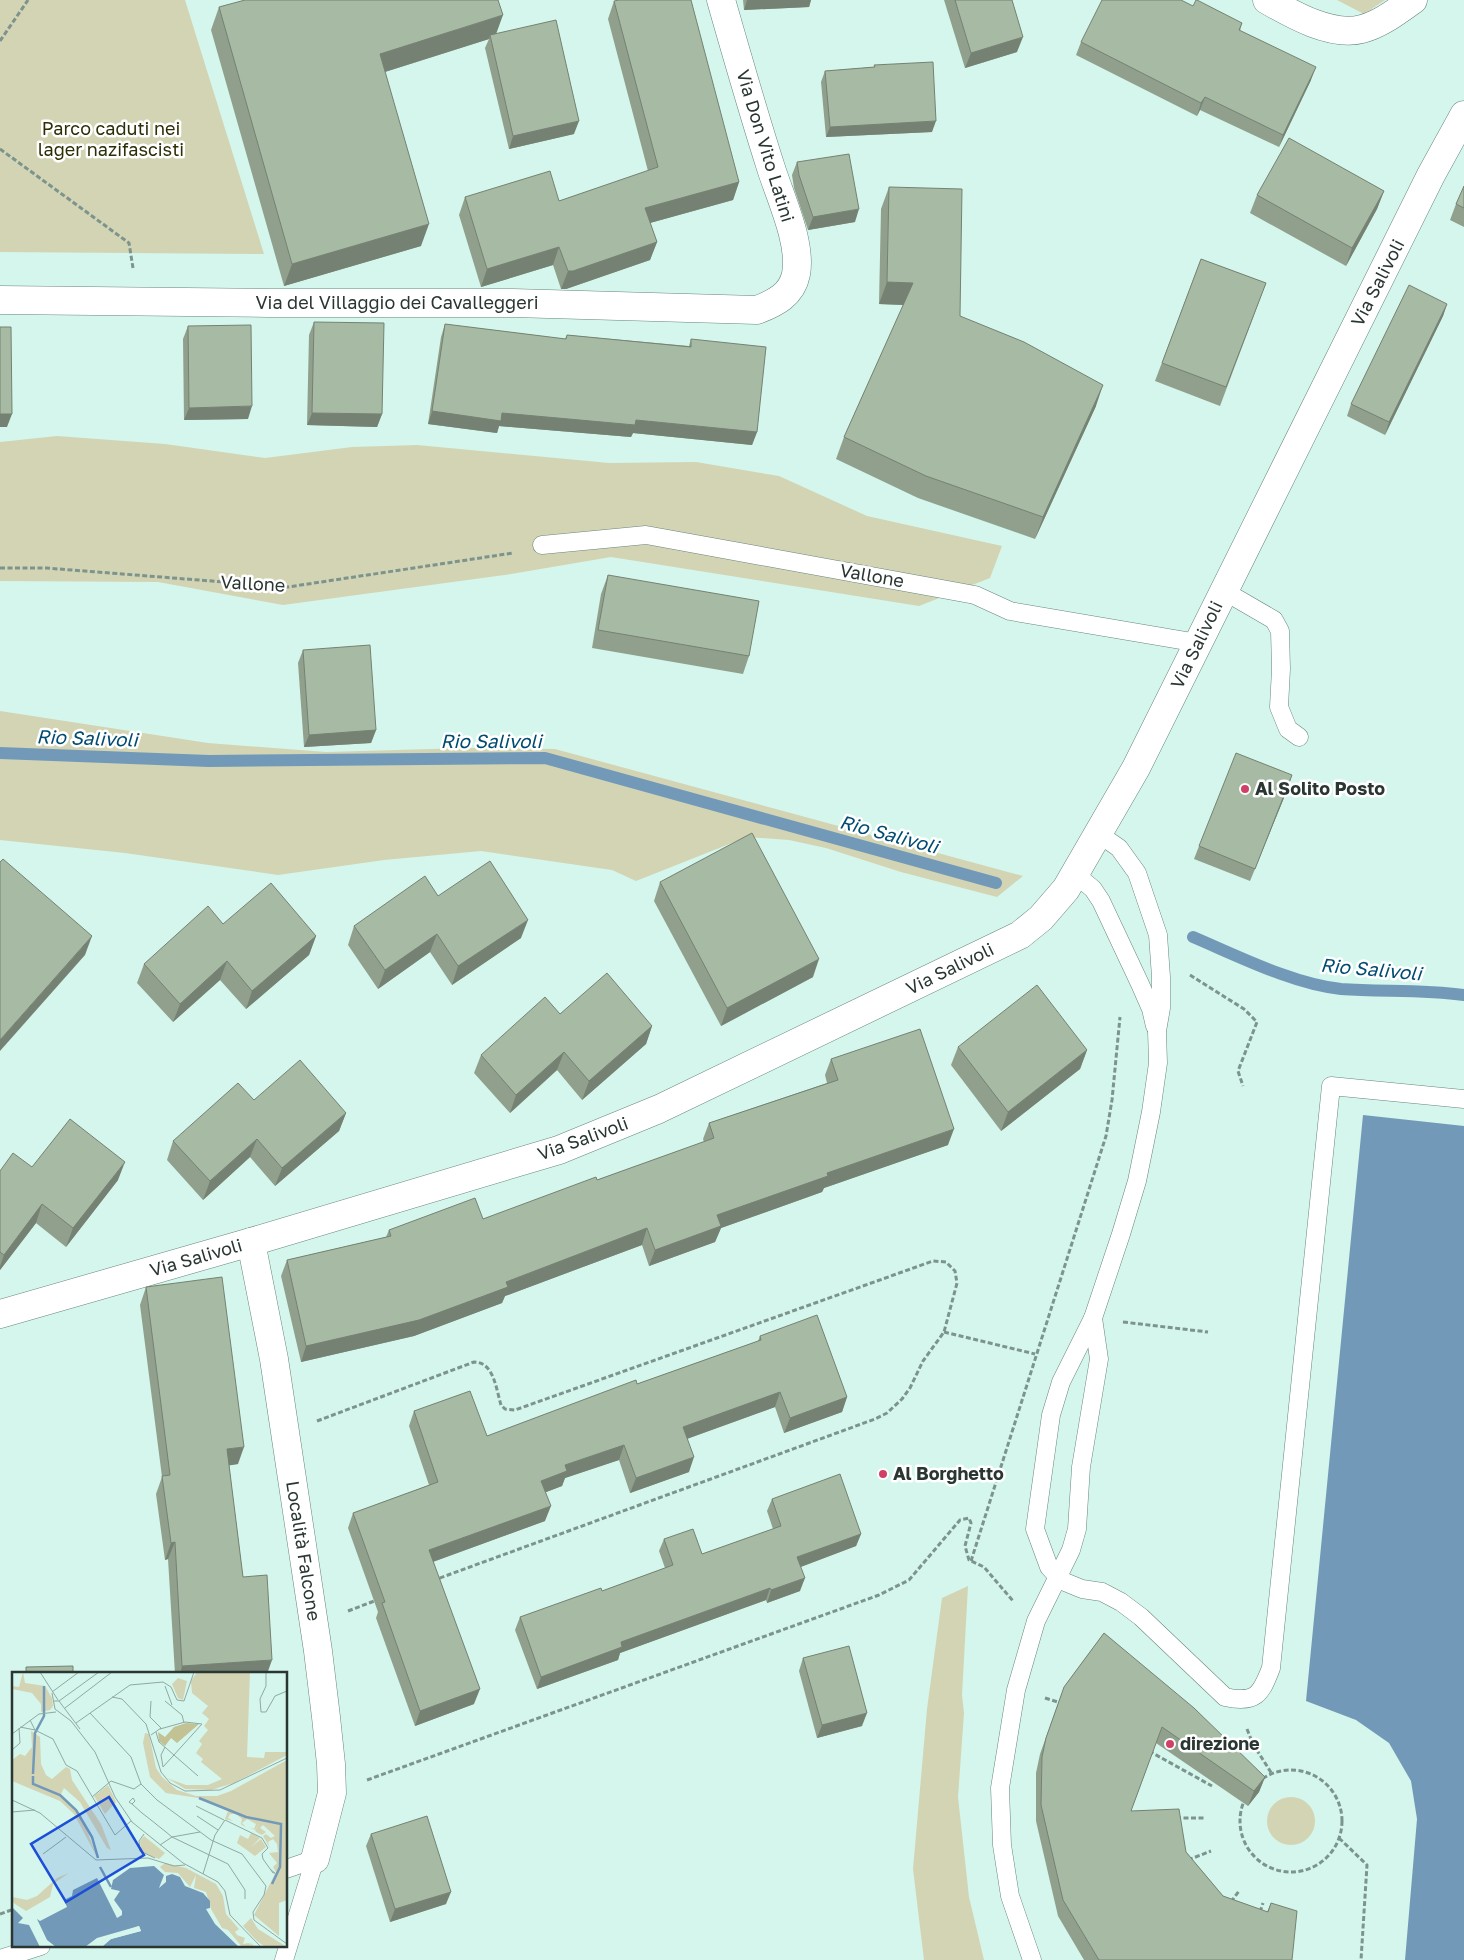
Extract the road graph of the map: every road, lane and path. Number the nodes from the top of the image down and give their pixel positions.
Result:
1 (28, 0) edge
2 (720, 0) edge
3 (1267, 0) edge
4 (1413, 0) edge
5 (0, 42) edge
6 (1464, 115) edge
7 (0, 149) edge
8 (788, 293) joint
9 (0, 300) edge
10 (139, 301) junction
11 (542, 545) dead end
12 (505, 556) dead end
13 (0, 568) edge
14 (1224, 591) junction
15 (1198, 644) junction
16 (1299, 737) dead end
17 (1099, 834) junction
18 (1075, 874) junction
19 (1187, 973) dead end
20 (1121, 1013) dead end
21 (1157, 1031) junction
22 (1243, 1086) dead end
23 (1464, 1099) edge
24 (251, 1242) junction
25 (0, 1314) edge
26 (1093, 1318) junction
27 (944, 1332) junction
28 (1208, 1332) dead end
29 (1036, 1354) junction
30 (285, 1433) junction
31 (971, 1561) junction
32 (1058, 1577) junction
33 (430, 1581) edge
34 (382, 1598) edge
35 (1036, 1621) junction
36 (314, 1624) junction
37 (1016, 1690) junction
38 (1235, 1699) junction
39 (1065, 1706) edge
40 (1144, 1749) edge
41 (1272, 1774) junction
42 (1212, 1786) edge
43 (332, 1793) junction
44 (1171, 1818) edge
45 (1205, 1818) dead end
46 (1339, 1838) junction
47 (1210, 1851) dead end
48 (315, 1860) junction
49 (1183, 1862) edge
50 (288, 1868) edge
51 (1239, 1891) dead end
52 (1263, 1903) dead end
53 (1228, 1906) edge
54 (12, 1910) edge
55 (0, 1914) edge
56 (1257, 1919) edge
57 (288, 1947) edge
58 (35, 1948) edge
59 (288, 1948) edge
60 (0, 1959) edge
61 (284, 1960) edge
62 (1032, 1960) edge
63 (1360, 1960) edge

1 - 5 path
2 - 8 street, Via Don Vito Latini
3 - 4 street
6 - 14 street, Via Salivoli
7 - 10 path
8 - 10 street, Via del Villaggio dei Cavalleggeri
9 - 10 street, Via del Villaggio dei Cavalleggeri
11 - 15 lane, Vallone
12 - 13 path, Vallone
14 - 15 street, Via Salivoli
14 - 16 lane
15 - 17 street, Via Salivoli
17 - 18 street, Via Salivoli
17 - 21 lane
18 - 21 lane
18 - 24 street, Via Salivoli
19 - 22 path
20 - 29 path
21 - 26 lane
23 - 38 lane
24 - 25 street, Via Salivoli
24 - 30 street, Località Falcone
26 - 28 path
26 - 32 lane
26 - 32 lane
27 - 29 path
27 - 30 path
27 - 33 path
29 - 31 path
30 - 36 street, Località Falcone
31 - 35 path
31 - 43 path
32 - 35 lane
32 - 38 lane
34 - 36 path
35 - 37 lane
36 - 43 street, Località Falcone
37 - 39 path
37 - 62 lane
38 - 41 path
40 - 42 path
41 - 46 path
41 - 46 path
43 - 48 street, Località Falcone
44 - 45 path
46 - 63 path
47 - 49 path
48 - 50 lane
48 - 57 lane
51 - 53 path
52 - 56 path
54 - 55 path
58 - 60 lane
59 - 61 lane

